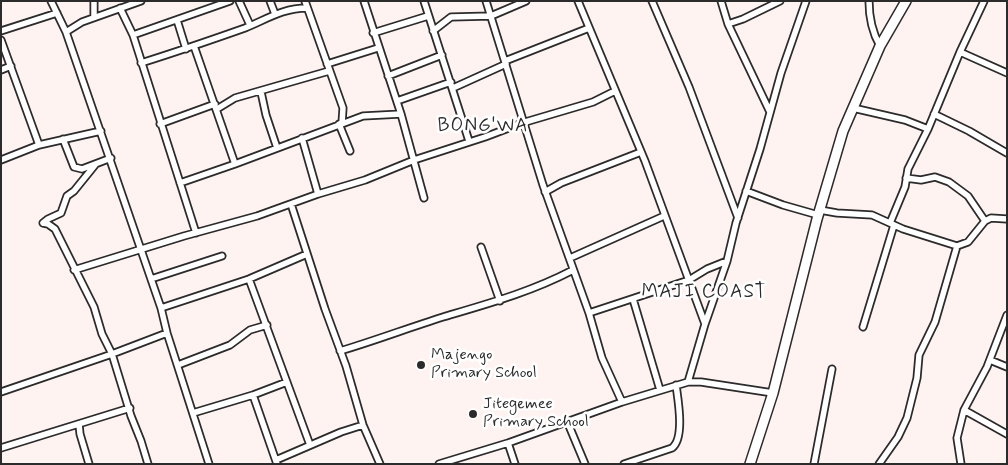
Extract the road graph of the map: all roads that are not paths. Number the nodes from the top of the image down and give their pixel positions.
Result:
1 (51, 1) edge
2 (94, 1) edge
3 (141, 1) edge
4 (230, 1) edge
5 (239, 1) edge
6 (270, 1) edge
7 (305, 1) edge
8 (364, 1) edge
9 (424, 1) edge
10 (486, 1) edge
11 (526, 1) edge
12 (578, 1) edge
13 (652, 1) edge
14 (721, 1) edge
15 (780, 1) edge
16 (806, 1) edge
17 (869, 1) edge
18 (906, 1) edge
19 (984, 1) edge
20 (120, 8) junction
21 (307, 8) junction
22 (57, 14) junction
23 (275, 14) junction
24 (428, 16) junction
25 (491, 16) junction
26 (94, 17) junction
27 (177, 20) junction
28 (728, 24) junction
29 (250, 26) junction
30 (589, 28) junction
31 (1, 31) edge
32 (433, 31) junction
33 (66, 32) junction
34 (373, 33) junction
35 (133, 35) junction
36 (1, 40) edge
37 (194, 46) junction
38 (880, 46) junction
39 (378, 48) junction
40 (186, 49) junction
41 (960, 52) junction
42 (442, 54) junction
43 (141, 63) junction
44 (506, 63) junction
45 (327, 64) junction
46 (11, 66) junction
47 (1, 70) edge
48 (330, 71) junction
49 (1007, 73) edge
50 (388, 76) junction
51 (452, 85) junction
52 (615, 90) junction
53 (261, 92) junction
54 (397, 101) junction
55 (216, 107) junction
56 (853, 108) junction
57 (770, 112) junction
58 (401, 114) junction
59 (934, 114) junction
60 (341, 123) junction
61 (522, 123) junction
62 (160, 124) junction
63 (928, 129) junction
64 (101, 131) junction
65 (302, 138) junction
66 (63, 139) junction
67 (469, 141) junction
68 (39, 145) junction
69 (277, 148) junction
70 (350, 151) dead end
71 (641, 152) junction
72 (1007, 153) edge
73 (110, 158) junction
74 (1, 160) edge
75 (414, 160) junction
76 (95, 164) junction
77 (235, 164) junction
78 (906, 178) junction
79 (180, 183) junction
80 (746, 191) junction
81 (545, 192) junction
82 (318, 194) junction
83 (424, 198) dead end
84 (291, 204) junction
85 (819, 212) junction
86 (664, 216) junction
87 (738, 218) junction
88 (1007, 219) edge
89 (985, 220) junction
90 (892, 224) junction
91 (196, 233) junction
92 (957, 246) junction
93 (481, 247) dead end
94 (141, 249) junction
95 (308, 254) junction
96 (222, 256) dead end
97 (570, 258) junction
98 (727, 261) junction
99 (74, 270) junction
100 (573, 270) junction
101 (150, 279) junction
102 (249, 279) junction
103 (689, 280) junction
104 (633, 299) junction
105 (500, 300) junction
106 (161, 308) junction
107 (589, 313) junction
108 (1007, 315) edge
109 (705, 324) junction
110 (266, 325) junction
111 (863, 327) dead end
112 (167, 333) junction
113 (340, 351) junction
114 (112, 354) junction
115 (990, 360) junction
116 (178, 365) junction
117 (1007, 367) edge
118 (832, 369) dead end
119 (287, 382) junction
120 (688, 382) junction
121 (676, 385) junction
122 (660, 390) junction
123 (1, 392) edge
124 (773, 393) junction
125 (253, 395) junction
126 (622, 402) junction
127 (130, 408) junction
128 (964, 410) junction
129 (193, 412) junction
130 (567, 421) junction
131 (78, 424) junction
132 (363, 425) junction
133 (1007, 434) edge
134 (508, 442) junction
135 (310, 444) junction
136 (1, 448) edge
137 (459, 461) edge
138 (276, 462) edge
139 (89, 464) edge
140 (148, 464) edge
141 (209, 464) edge
142 (380, 464) edge
143 (439, 464) edge
144 (515, 464) edge
145 (585, 464) edge
146 (624, 464) edge
147 (750, 464) edge
148 (814, 464) edge
149 (879, 464) edge
150 (961, 464) edge

1 - 22 street
2 - 26 street
3 - 20 street
4 - 27 street
5 - 29 street
6 - 23 street
7 - 21 street
8 - 34 street
9 - 24 street
10 - 25 street
11 - 25 street
12 - 30 street
13 - 87 street
14 - 28 street
15 - 28 street
16 - 57 street
17 - 38 street
18 - 38 main road
19 - 41 street
20 - 26 street
20 - 35 street
21 - 23 street
21 - 45 street
22 - 31 street
22 - 33 street
23 - 29 street
24 - 32 street
24 - 34 street
25 - 32 street
25 - 44 street
26 - 33 street
27 - 35 street
27 - 40 street
28 - 57 street
29 - 37 street
30 - 44 street
30 - 52 street
32 - 42 street
33 - 64 street
34 - 39 street
35 - 43 street
36 - 46 street
37 - 40 street
37 - 55 street
38 - 56 main road
39 - 45 street
39 - 50 street
40 - 43 street
41 - 49 street
41 - 59 street
42 - 50 street
42 - 51 street
43 - 62 street
44 - 51 street
44 - 61 street
45 - 48 street
46 - 47 street
46 - 68 street
48 - 53 street
48 - 60 street
50 - 54 street
51 - 54 street
51 - 67 street
52 - 61 street
52 - 71 street
53 - 55 street
53 - 69 street
54 - 58 street
55 - 62 street
55 - 77 street
56 - 63 street
56 - 85 main road
57 - 80 street
58 - 60 street
58 - 75 street
59 - 63 street
59 - 72 street
60 - 65 street
60 - 70 street
61 - 67 street
61 - 81 street
62 - 79 street
63 - 78 street
64 - 66 street
64 - 73 street
65 - 69 street
65 - 82 street
66 - 68 street
66 - 76 street
67 - 75 street
68 - 74 street
69 - 77 street
71 - 81 street
71 - 86 street
73 - 76 street
73 - 94 street
75 - 82 street
75 - 83 street
76 - 99 street
77 - 79 street
78 - 89 street
78 - 90 street
79 - 91 street
80 - 85 street
80 - 87 street
81 - 97 street
82 - 84 street
84 - 91 street
84 - 95 street
85 - 90 street
85 - 124 main road
86 - 97 street
86 - 103 street
87 - 98 street
88 - 89 street
89 - 92 street
90 - 92 street
90 - 111 street
91 - 94 street
92 - 149 street
93 - 105 street
94 - 99 street
94 - 101 street
95 - 102 street
95 - 113 street
96 - 101 street
97 - 100 street
98 - 103 street
98 - 109 street
99 - 114 street
100 - 105 street
100 - 107 street
101 - 106 street
102 - 106 street
102 - 110 street
103 - 104 street
103 - 109 street
104 - 107 street
104 - 122 street
105 - 113 street
106 - 112 street
107 - 126 street
108 - 115 street
109 - 120 street
110 - 116 street
110 - 119 street
112 - 114 street
112 - 116 street
113 - 132 street
114 - 123 street
114 - 127 street
115 - 117 street
115 - 128 street
116 - 129 street
118 - 148 street
119 - 125 street
119 - 135 street
120 - 121 street
120 - 124 street
121 - 122 street
121 - 146 street
122 - 126 street
124 - 147 main road
125 - 129 street
125 - 138 street
126 - 130 street
127 - 131 street
127 - 140 street
128 - 133 street
128 - 150 street
129 - 141 street
130 - 134 street
130 - 145 street
131 - 136 street
131 - 139 street
132 - 135 street
132 - 142 street
134 - 137 street
134 - 144 street
135 - 138 street
137 - 143 street

